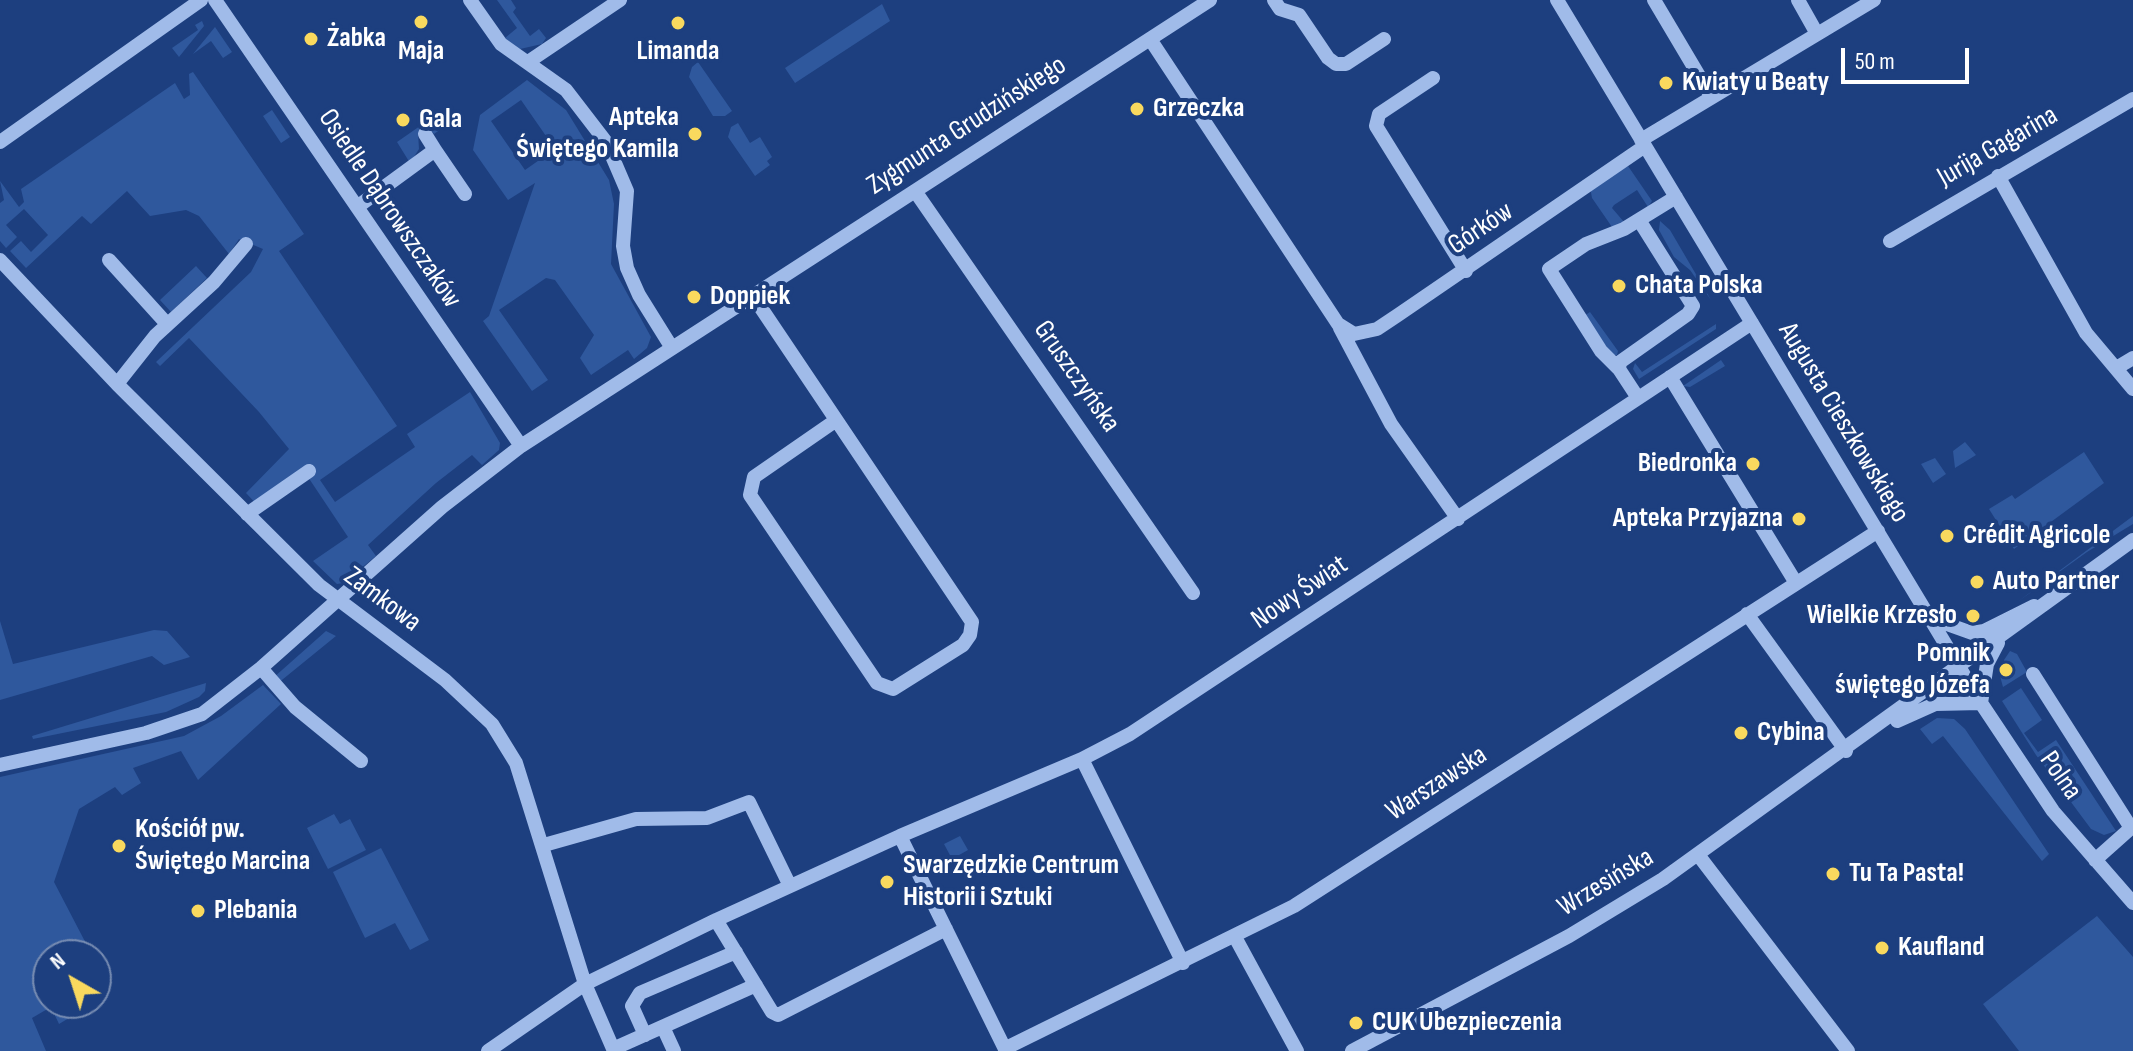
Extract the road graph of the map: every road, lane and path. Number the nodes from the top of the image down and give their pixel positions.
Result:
1 (201, 0) edge
2 (215, 0) edge
3 (470, 0) edge
4 (620, 0) edge
5 (1294, 0) edge
6 (1557, 0) edge
7 (1654, 0) edge
8 (1798, 0) edge
9 (1874, 0) edge
10 (1206, 1) edge
11 (1277, 5) edge
12 (1816, 32) junction
13 (1150, 39) junction
14 (1384, 39) dead end
15 (528, 62) junction
16 (1433, 78) dead end
17 (1711, 96) junction
18 (2133, 99) edge
19 (425, 134) dead end
20 (0, 142) edge
21 (1643, 143) junction
22 (435, 150) junction
23 (1998, 176) junction
24 (915, 191) junction
25 (465, 194) dead end
26 (1676, 197) junction
27 (357, 207) junction
28 (1639, 220) junction
29 (1890, 241) dead end
30 (246, 244) dead end
31 (0, 260) edge
32 (109, 260) dead end
33 (1466, 271) junction
34 (753, 296) junction
35 (1752, 323) junction
36 (167, 324) junction
37 (1338, 324) junction
38 (672, 348) junction
39 (2133, 358) edge
40 (2118, 367) junction
41 (1619, 369) junction
42 (1670, 377) junction
43 (117, 384) junction
44 (2133, 389) edge
45 (1638, 398) junction
46 (835, 421) junction
47 (521, 446) junction
48 (309, 471) dead end
49 (247, 514) junction
50 (1458, 519) junction
51 (1878, 531) junction
52 (2133, 540) edge
53 (1796, 583) junction
54 (1193, 593) dead end
55 (2056, 597) junction
56 (336, 600) junction
57 (1747, 614) junction
58 (1930, 618) junction
59 (2003, 636) junction
60 (1960, 667) junction
61 (261, 668) junction
62 (2033, 674) dead end
63 (1981, 703) junction
64 (1870, 733) junction
65 (1846, 751) junction
66 (1082, 759) junction
67 (361, 761) dead end
68 (0, 765) edge
69 (2132, 830) edge
70 (900, 836) junction
71 (544, 845) junction
72 (1699, 856) junction
73 (2095, 860) junction
74 (790, 886) junction
75 (2133, 903) edge
76 (716, 920) junction
77 (946, 929) junction
78 (1235, 937) junction
79 (736, 952) junction
80 (1183, 963) junction
81 (585, 984) junction
82 (756, 985) junction
83 (663, 1027) junction
84 (645, 1035) junction
85 (1006, 1049) edge
86 (613, 1050) edge
87 (488, 1051) edge
88 (674, 1051) edge
89 (1297, 1051) edge
90 (1352, 1051) edge
91 (1848, 1051) edge

1 - 20 street
2 - 27 street, Osiedle Dąbrowszczaków
3 - 15 street
4 - 15 street
5 - 11 street
6 - 21 street, Augusta Cieszkowskiego
7 - 17 street
8 - 12 street
9 - 12 street, Górków
10 - 13 street, Zygmunta Grudzińskiego
11 - 14 street
12 - 17 street, Górków
13 - 24 street, Zygmunta Grudzińskiego
13 - 37 street
15 - 38 street
16 - 33 street
17 - 21 street, Górków
18 - 23 street, Jurija Gagarina
19 - 22 street
21 - 26 street, Augusta Cieszkowskiego
21 - 33 street, Górków
22 - 25 street
22 - 27 street
23 - 29 street, Jurija Gagarina
23 - 40 street
24 - 34 street, Zygmunta Grudzińskiego
24 - 54 street, Gruszczyńska
26 - 28 street
26 - 35 street, Augusta Cieszkowskiego
27 - 47 street, Osiedle Dąbrowszczaków
28 - 41 street
28 - 41 street
30 - 36 street
31 - 43 street, Zamkowa
32 - 36 street
33 - 37 street, Górków
34 - 38 street, Zygmunta Grudzińskiego
34 - 46 street
35 - 42 street, Nowy Świat
35 - 51 street, Augusta Cieszkowskiego
36 - 43 street
37 - 50 street
38 - 47 street, Zygmunta Grudzińskiego
39 - 40 street
40 - 44 street
41 - 45 street
42 - 45 street, Nowy Świat
42 - 53 street
43 - 49 street, Zamkowa
45 - 50 street, Nowy Świat
46 - 46 street
47 - 56 street, Zygmunta Grudzińskiego
48 - 49 street
49 - 56 street, Zamkowa
50 - 66 street, Nowy Świat
51 - 53 street, Warszawska
51 - 58 street, Augusta Cieszkowskiego
52 - 55 street, Wrzesińska
53 - 57 street, Warszawska
55 - 58 street, Wrzesińska
55 - 59 street, Wrzesińska
56 - 61 street, Zygmunta Grudzińskiego
56 - 71 street, Zamkowa
57 - 65 street
57 - 78 street, Warszawska
58 - 60 street, Augusta Cieszkowskiego
59 - 60 street, Wrzesińska
59 - 63 street, Wrzesińska
60 - 63 street, Polna
60 - 64 street, Wrzesińska
61 - 67 street
61 - 68 street, Zygmunta Grudzińskiego
62 - 69 street
63 - 64 street, Wrzesińska
63 - 73 street, Polna
64 - 65 street, Wrzesińska
65 - 72 street, Wrzesińska
66 - 70 street, Nowy Świat
66 - 80 street
69 - 73 street
70 - 74 street, Nowy Świat
70 - 77 street
71 - 74 street
71 - 81 street, Zamkowa
72 - 90 street, Wrzesińska
72 - 91 street
73 - 75 street, Polna
74 - 76 street, Nowy Świat
76 - 79 street
76 - 81 street, Nowy Świat
77 - 82 street
77 - 85 street
78 - 80 street, Warszawska
78 - 89 street
79 - 82 street
79 - 84 street
80 - 85 street, Warszawska
81 - 86 street, Zamkowa
81 - 87 street, Nowy Świat
82 - 83 street
83 - 84 street
83 - 88 street
84 - 86 street

